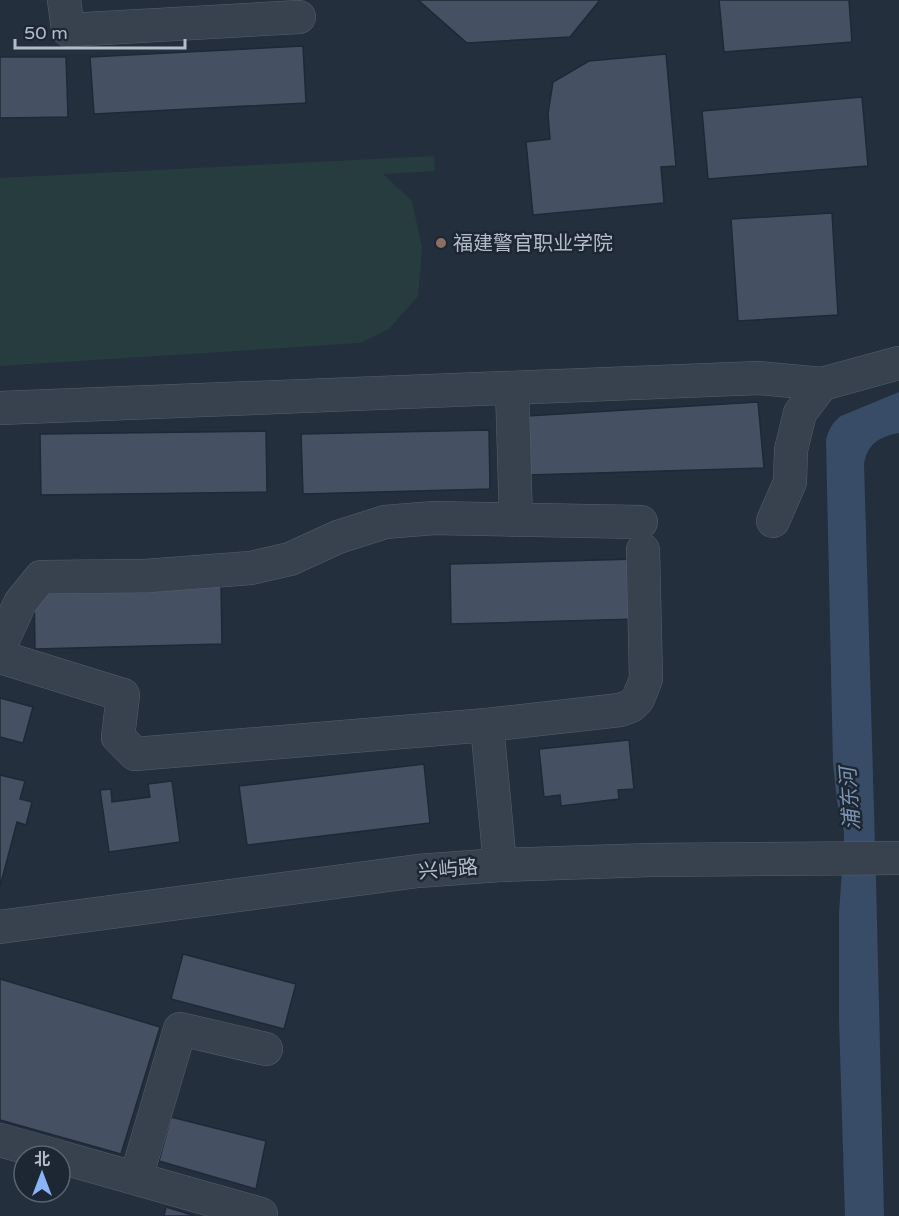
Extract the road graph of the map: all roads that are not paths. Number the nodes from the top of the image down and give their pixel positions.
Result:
1 (64, 0) edge
2 (299, 17) dead end
3 (899, 363) edge
4 (822, 384) junction
5 (512, 388) junction
6 (0, 408) edge
7 (516, 520) junction
8 (773, 521) dead end
9 (0, 652) edge
10 (0, 657) edge
11 (487, 725) junction
12 (893, 858) edge
13 (500, 865) junction
14 (0, 927) edge
15 (266, 1049) dead end
16 (0, 1140) edge
17 (14, 1144) edge
18 (72, 1160) edge
19 (136, 1178) junction
20 (261, 1214) dead end

1 - 2 street
3 - 4 street
4 - 5 street
4 - 8 street
5 - 6 street
5 - 7 street
7 - 9 street
7 - 11 street
10 - 11 street
11 - 13 street
12 - 13 street, 兴屿路
13 - 14 street, 兴屿路
15 - 19 street
16 - 17 street
18 - 19 street
19 - 20 street

